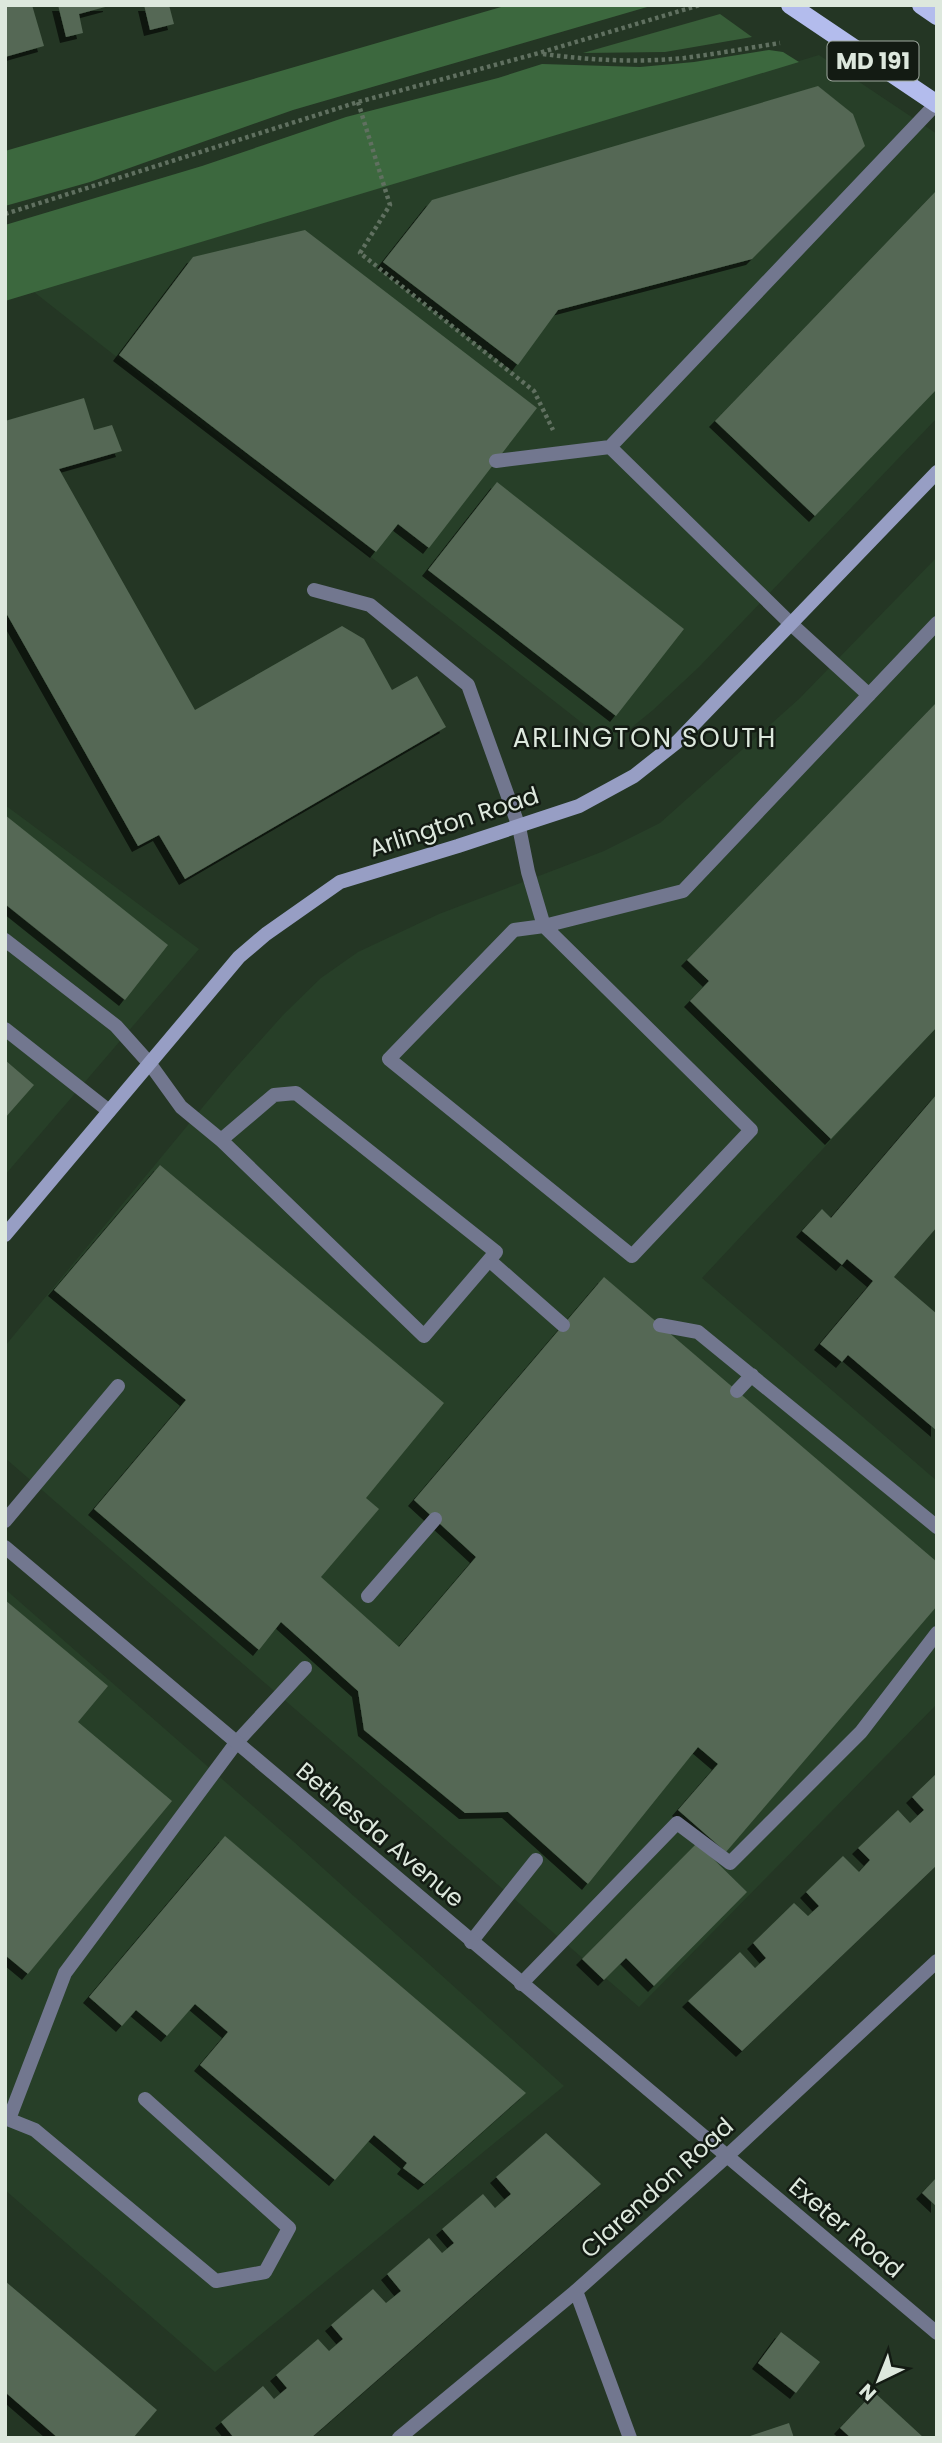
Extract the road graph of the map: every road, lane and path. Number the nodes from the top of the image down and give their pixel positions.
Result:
1 (700, 5) edge
2 (790, 5) edge
3 (921, 5) edge
4 (937, 16) edge
5 (780, 43) dead end
6 (539, 53) junction
7 (358, 102) junction
8 (937, 104) edge
9 (5, 214) edge
10 (610, 447) junction
11 (564, 452) junction
12 (496, 461) dead end
13 (937, 472) edge
14 (314, 590) dead end
15 (790, 623) junction
16 (937, 623) edge
17 (869, 695) junction
18 (519, 827) junction
19 (544, 926) junction
20 (5, 940) edge
21 (5, 1029) edge
22 (150, 1063) junction
23 (109, 1111) junction
24 (221, 1140) junction
25 (5, 1235) edge
26 (489, 1261) junction
27 (563, 1325) dead end
28 (660, 1325) dead end
29 (752, 1375) junction
30 (118, 1386) dead end
31 (737, 1391) dead end
32 (435, 1519) dead end
33 (5, 1521) edge
34 (937, 1527) edge
35 (5, 1547) edge
36 (368, 1596) dead end
37 (937, 1633) edge
38 (305, 1668) dead end
39 (236, 1742) junction
40 (536, 1860) dead end
41 (471, 1942) junction
42 (937, 1961) edge
43 (521, 1983) junction
44 (145, 2099) dead end
45 (7, 2118) edge
46 (726, 2157) junction
47 (576, 2291) junction
48 (937, 2333) edge
49 (399, 2438) edge
50 (630, 2438) edge

1 - 6 path
2 - 8 main road, MD 191
3 - 4 main road, MD 191
5 - 6 path
6 - 7 path
7 - 9 path
7 - 11 path
8 - 10 street
10 - 11 street
10 - 15 street
11 - 12 street
13 - 15 main road, Arlington Road
14 - 18 street
15 - 17 street
15 - 18 main road, Arlington Road
16 - 17 street
17 - 19 street
18 - 19 street
18 - 22 main road, Arlington Road
19 - 19 street
20 - 22 street
21 - 23 street
22 - 23 main road, Arlington Road
22 - 24 street
23 - 25 main road, Arlington Road
24 - 26 street
24 - 26 street
26 - 27 street
28 - 29 street
29 - 31 street
29 - 34 street
30 - 33 street
32 - 36 street
35 - 39 street, Bethesda Avenue
37 - 43 street
38 - 39 street
39 - 41 street, Bethesda Avenue
39 - 45 street
40 - 41 street
41 - 43 street, Bethesda Avenue
42 - 46 street, Clarendon Road
43 - 46 street, Bethesda Avenue
44 - 45 street
46 - 47 street, Clarendon Road
46 - 48 street, Exeter Road
47 - 49 street, Clarendon Road
47 - 50 street

